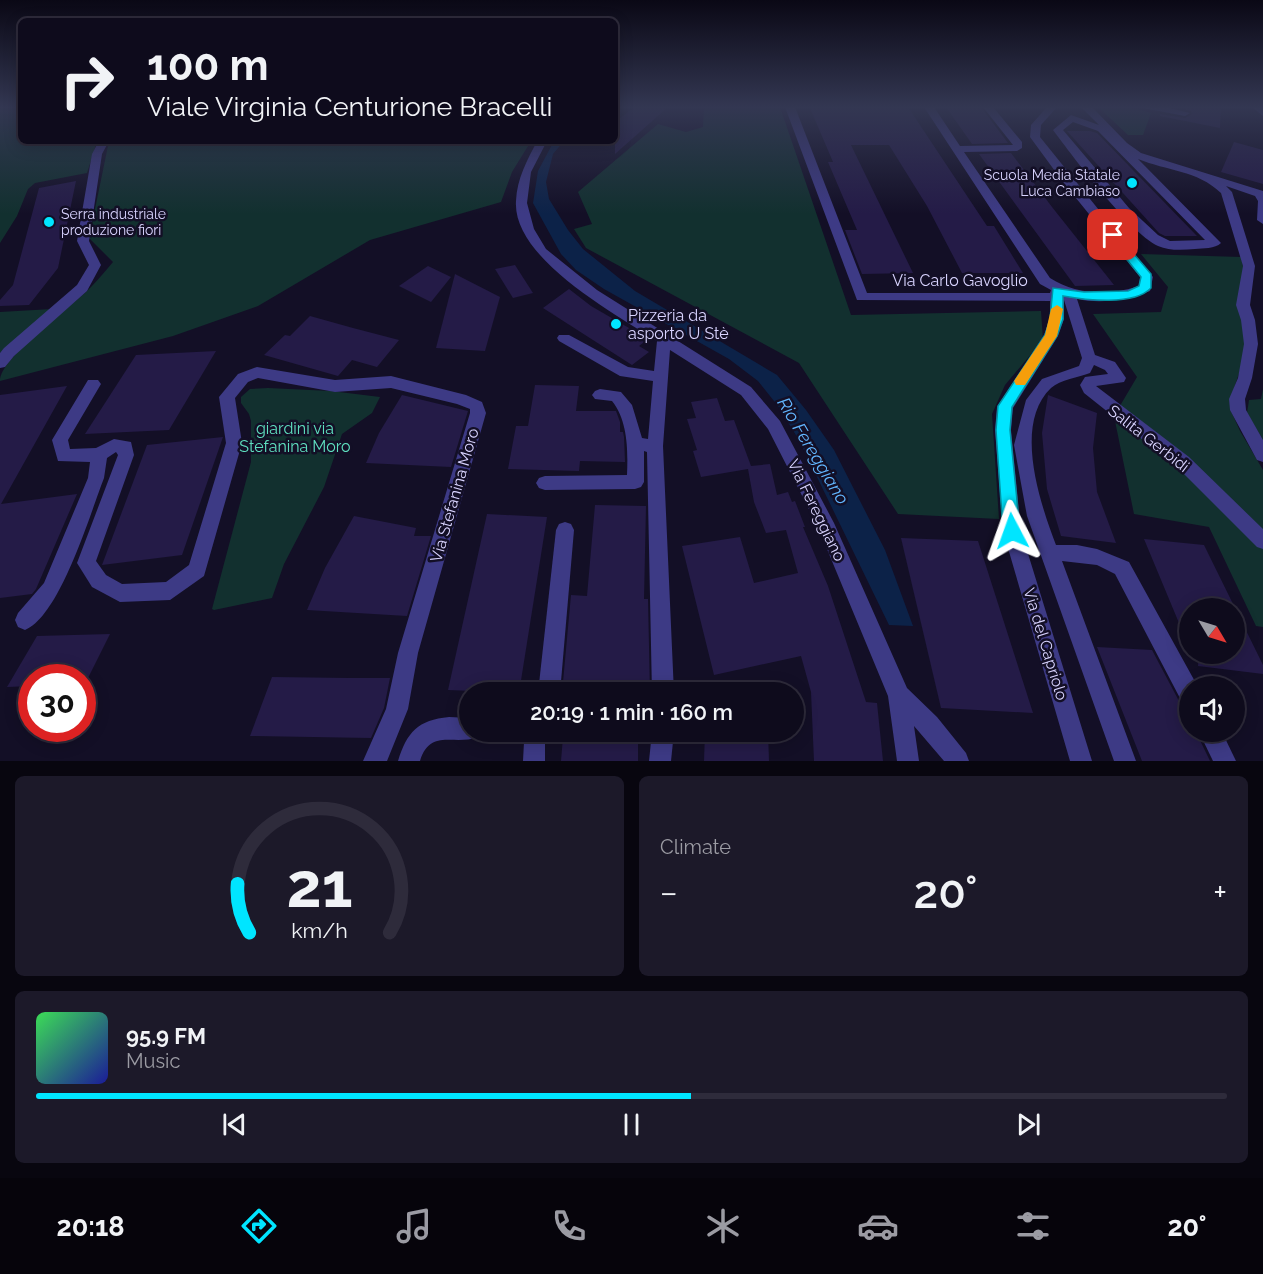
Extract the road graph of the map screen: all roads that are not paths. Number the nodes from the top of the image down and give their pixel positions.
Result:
1 (803, 143) edge
2 (952, 143) edge
3 (1017, 143) edge
4 (1039, 143) edge
5 (1068, 143) edge
6 (1115, 143) edge
7 (1124, 143) edge
8 (102, 144) edge
9 (540, 144) edge
10 (955, 148) junction
11 (1206, 176) junction
12 (1263, 201) edge
13 (1263, 220) edge
14 (1061, 294) junction
15 (564, 338) dead end
16 (664, 340) junction
17 (1089, 358) junction
18 (0, 363) edge
19 (661, 377) junction
20 (93, 384) dead end
21 (600, 395) dead end
22 (636, 444) junction
23 (655, 446) junction
24 (99, 455) junction
25 (1263, 455) edge
26 (545, 483) dead end
27 (565, 530) dead end
28 (1263, 541) edge
29 (1050, 554) junction
30 (25, 620) dead end
31 (1180, 676) edge
32 (550, 682) edge
33 (663, 682) edge
34 (899, 696) junction
35 (459, 729) edge
36 (535, 742) edge
37 (662, 742) edge
38 (1215, 742) edge
39 (374, 761) edge
40 (410, 761) edge
41 (534, 761) edge
42 (660, 761) edge
43 (908, 761) edge
44 (958, 761) edge
45 (1082, 761) edge
46 (1125, 761) edge
47 (1225, 761) edge

1 - 14 street, Via Carlo Gavoglio
2 - 10 street
3 - 10 street
4 - 14 street, Via Carlo Gavoglio
5 - 6 street
7 - 11 street
8 - 18 street
9 - 16 street, Via Fereggiano
10 - 14 street
11 - 12 street
11 - 25 street
12 - 13 street
14 - 17 street
14 - 45 street, Via del Capriolo
15 - 19 street
16 - 19 street
16 - 34 street, Via Fereggiano
17 - 28 street, Salita Gerbidi
17 - 29 street, Via del Capriolo
19 - 23 street
20 - 24 street, Via Stefanina Moro
21 - 22 street
22 - 23 street
22 - 26 street
23 - 33 street
24 - 30 street
24 - 39 street, Via Stefanina Moro
27 - 32 street
29 - 31 street
29 - 46 street, Via del Capriolo
34 - 43 street
34 - 44 street, Via Fereggiano
35 - 40 street
36 - 41 street
37 - 42 street
38 - 47 street

